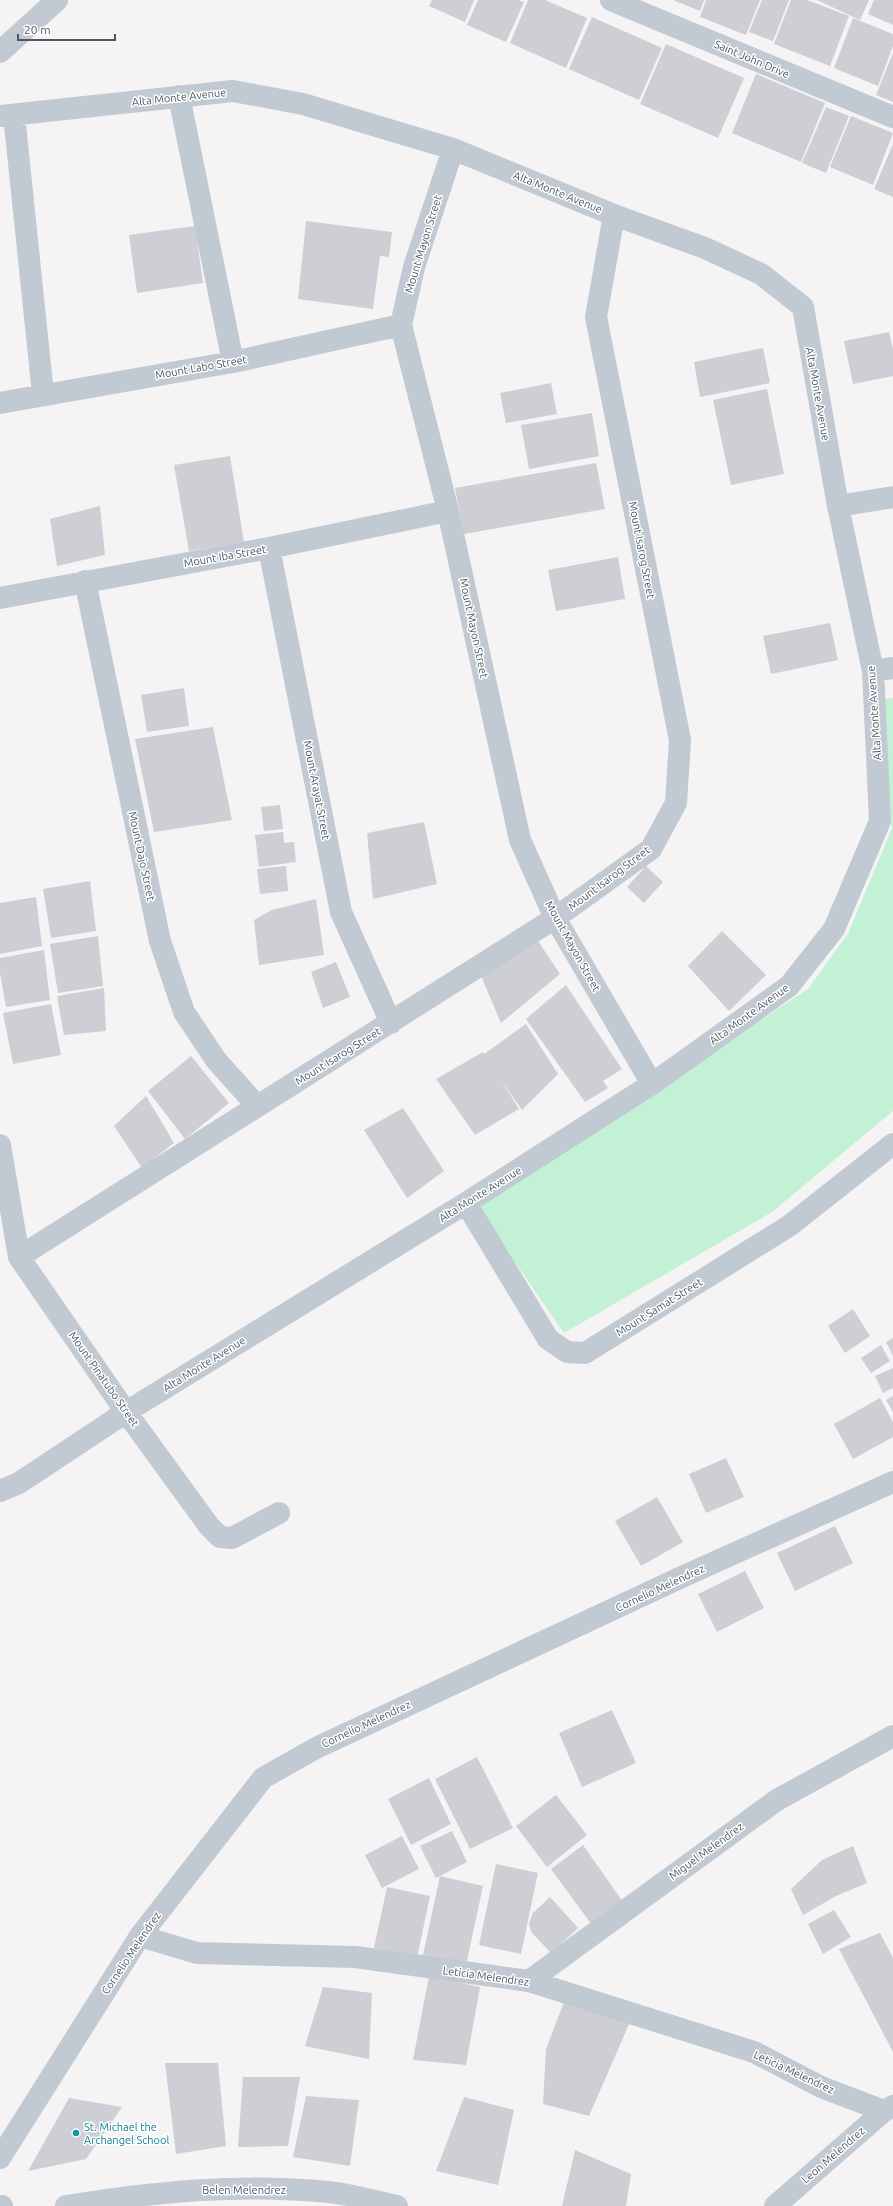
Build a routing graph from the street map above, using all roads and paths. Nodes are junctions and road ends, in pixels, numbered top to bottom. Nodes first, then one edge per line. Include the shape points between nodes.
1 (57, 0) edge
2 (611, 0) edge
3 (0, 52) edge
4 (180, 96) junction
5 (7, 115) edge
6 (893, 118) edge
7 (453, 149) junction
8 (614, 215) junction
9 (401, 325) junction
10 (233, 362) junction
11 (43, 394) junction
12 (0, 403) edge
13 (893, 497) edge
14 (838, 506) junction
15 (448, 511) junction
16 (269, 548) junction
17 (85, 581) junction
18 (0, 598) edge
19 (883, 670) edge
20 (554, 918) junction
21 (391, 1023) junction
22 (652, 1084) junction
23 (256, 1106) junction
24 (893, 1144) edge
25 (0, 1145) edge
26 (466, 1203) junction
27 (19, 1257) junction
28 (126, 1412) junction
29 (893, 1482) edge
30 (0, 1491) edge
31 (279, 1513) dead end
32 (893, 1736) edge
33 (140, 1936) junction
34 (529, 1981) junction
35 (889, 2108) edge
36 (0, 2158) edge
37 (66, 2206) edge
38 (397, 2206) edge
39 (775, 2206) edge

1 - 3 street
2 - 6 street, Saint John Drive
4 - 5 street, Alta Monte Avenue
4 - 7 street, Alta Monte Avenue via 233,91 303,104
4 - 10 street
5 - 11 street
7 - 8 street, Alta Monte Avenue
7 - 9 street, Mount Mayon Street via 414,267
8 - 14 street, Alta Monte Avenue via 705,248 761,274 803,307
8 - 20 street, Mount Isarog Street via 596,318 680,740 676,803 651,848
9 - 10 street, Mount Labo Street
9 - 15 street, Mount Mayon Street
10 - 11 street, Mount Labo Street
11 - 12 street, Mount Labo Street
13 - 14 street
14 - 19 street, Alta Monte Avenue
15 - 16 street, Mount Iba Street
15 - 20 street, Mount Mayon Street via 520,840
16 - 17 street, Mount Iba Street
16 - 21 street, Mount Arayat Street via 341,912
17 - 18 street, Mount Iba Street
17 - 23 street, Mount Dajo Street via 160,941 184,1012 216,1060
19 - 22 street, Alta Monte Avenue via 880,821 834,929 789,986
20 - 21 street, Mount Isarog Street
20 - 22 street, Mount Mayon Street
21 - 23 street, Mount Isarog Street
22 - 26 street, Alta Monte Avenue
23 - 27 street, Mount Isarog Street
24 - 26 street, Mount Samat Street via 789,1226 584,1353 567,1352 548,1339
25 - 27 street, Mount Pinatubo Street
26 - 28 street, Alta Monte Avenue
27 - 28 street, Mount Pinatubo Street
28 - 30 street, Alta Monte Avenue via 19,1483
28 - 31 street, Mount Pinatubo Street via 209,1526 220,1537 232,1538
29 - 33 street, Cornelio Melendrez via 316,1748 263,1778
32 - 34 street, Miguel Melendrez via 777,1800
33 - 34 street, Leticia Melendrez via 197,1953 355,1957
33 - 36 street, Cornelio Melendrez
34 - 35 street, Leticia Melendrez via 754,2052 821,2087
35 - 39 street, Leon Melendrez
37 - 38 street, Belen Melendrez via 136,2194 224,2188 329,2192

